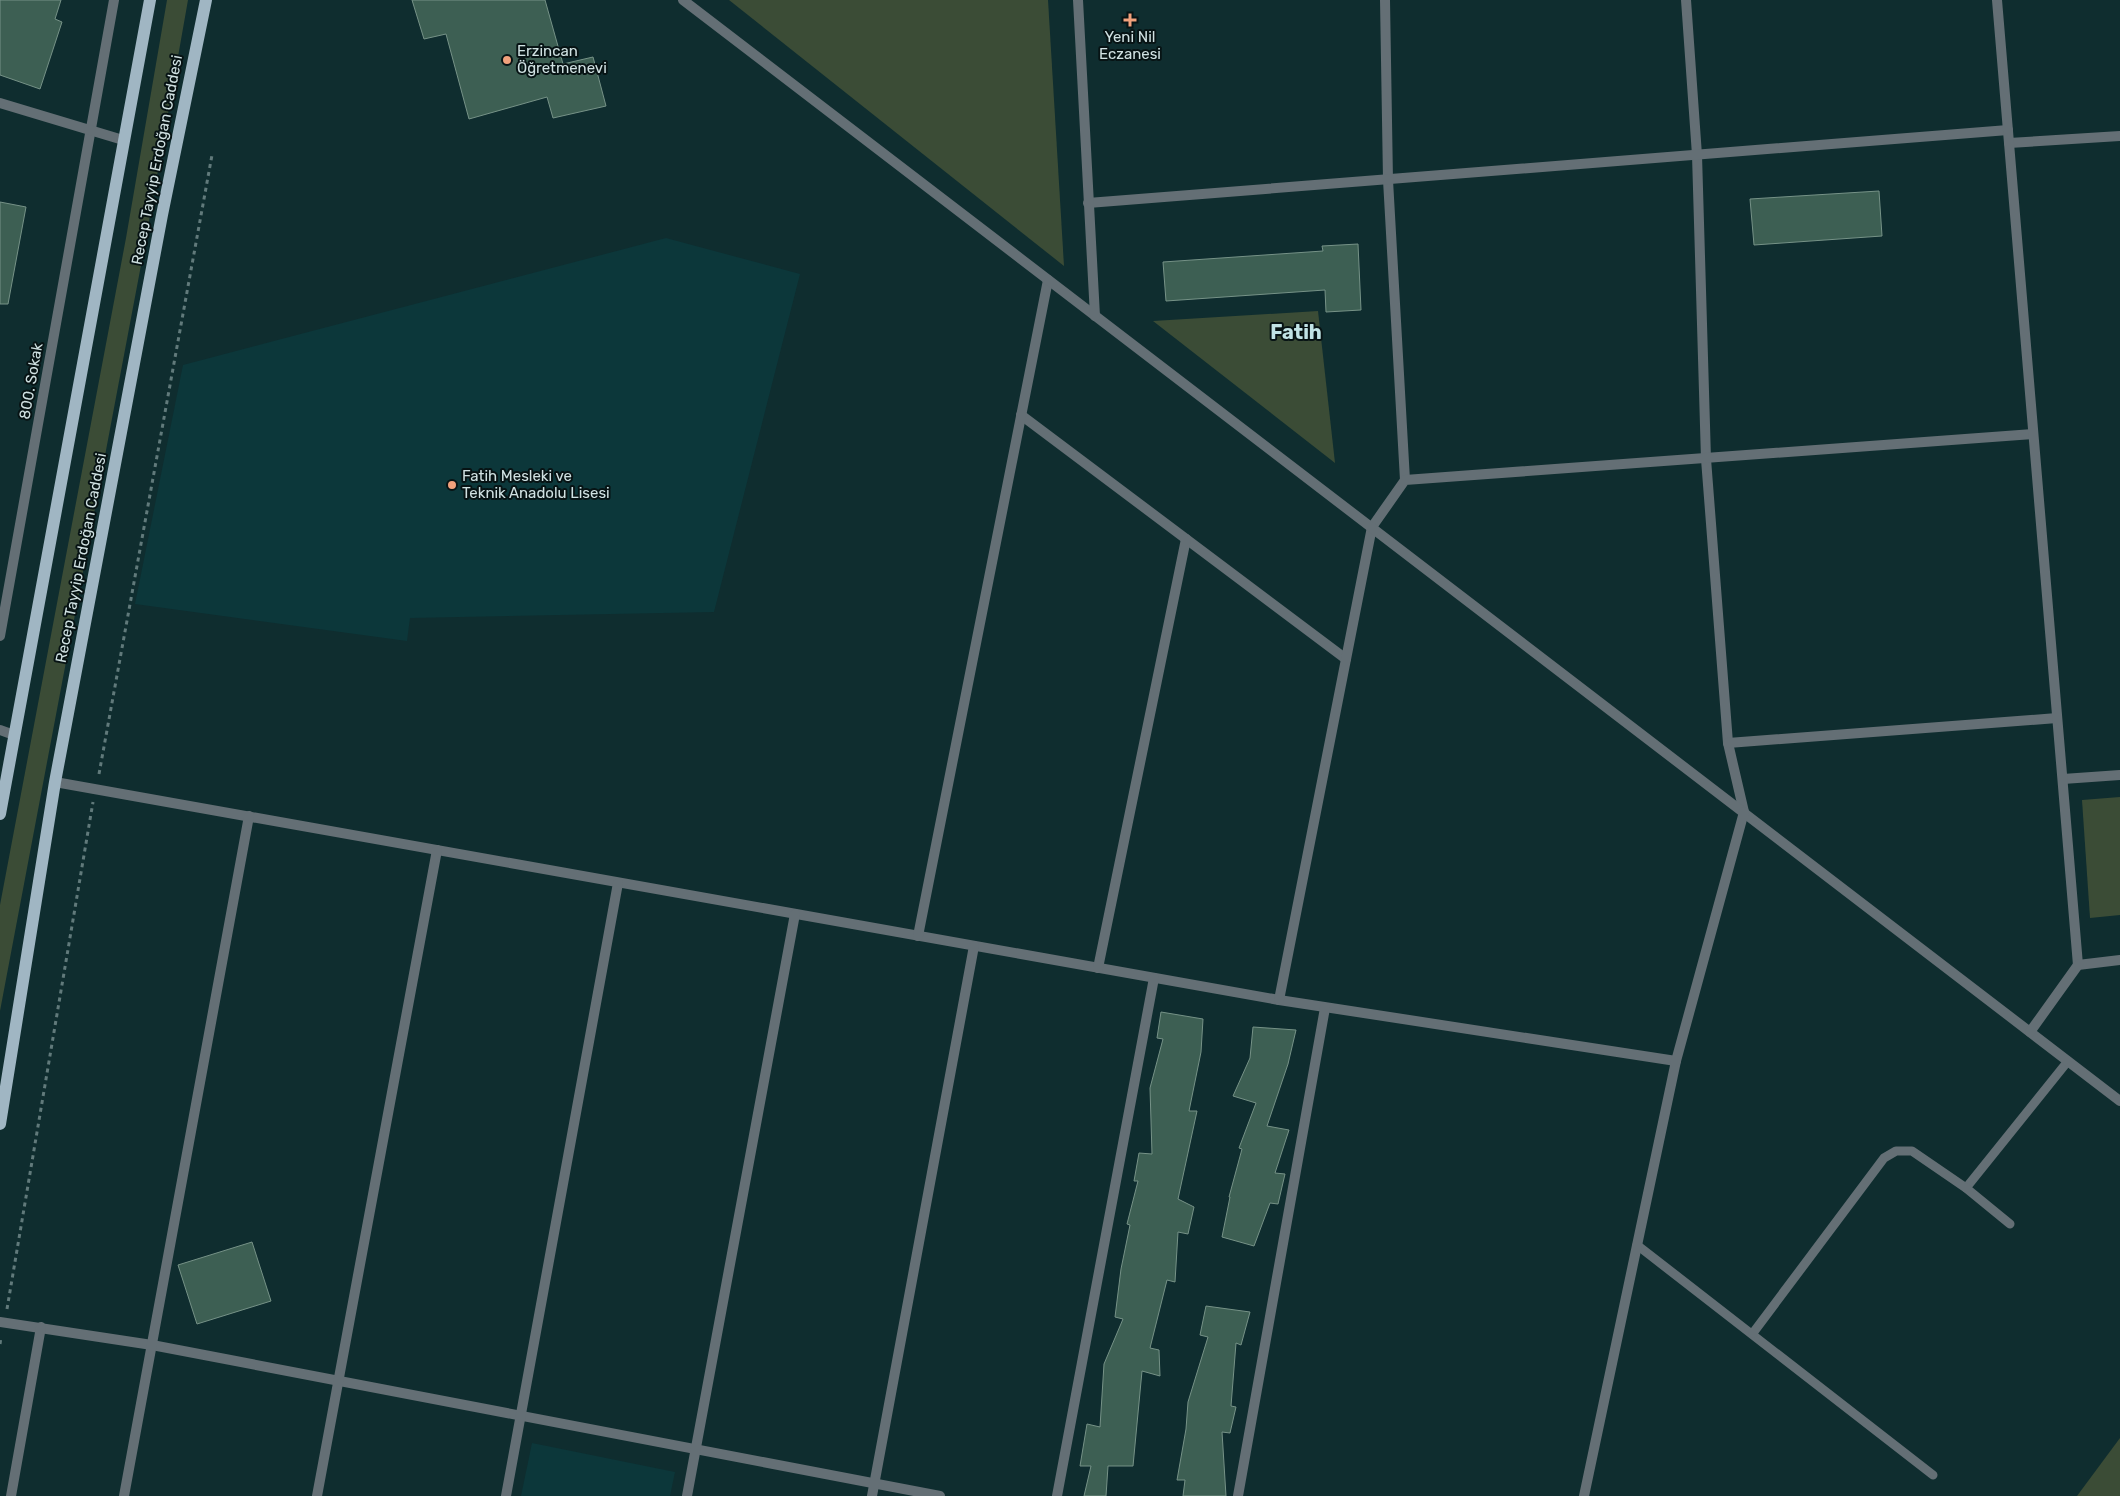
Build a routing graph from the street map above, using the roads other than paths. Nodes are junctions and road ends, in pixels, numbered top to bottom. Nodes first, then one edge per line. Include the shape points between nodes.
1 (114, 0) edge
2 (150, 0) edge
3 (206, 0) edge
4 (683, 0) edge
5 (1078, 0) edge
6 (1385, 0) edge
7 (1686, 0) edge
8 (1996, 0) edge
9 (0, 103) edge
10 (91, 130) junction
11 (2008, 130) junction
12 (2120, 136) edge
13 (123, 140) junction
14 (2008, 143) junction
15 (1697, 155) junction
16 (1388, 180) junction
17 (1088, 204) junction
18 (1048, 280) junction
19 (1096, 316) junction
20 (1021, 415) junction
21 (2033, 434) junction
22 (1706, 459) junction
23 (1405, 480) junction
24 (1372, 528) junction
25 (1186, 539) junction
26 (0, 636) edge
27 (1346, 659) junction
28 (2057, 718) junction
29 (0, 730) edge
30 (14, 735) junction
31 (1728, 743) junction
32 (2120, 775) edge
33 (2063, 779) junction
34 (55, 782) junction
35 (1744, 812) junction
36 (0, 814) edge
37 (248, 816) junction
38 (437, 850) junction
39 (618, 883) junction
40 (794, 914) junction
41 (918, 936) junction
42 (974, 946) junction
43 (2120, 960) edge
44 (2078, 966) junction
45 (1098, 968) junction
46 (1154, 978) junction
47 (1279, 1000) junction
48 (1326, 1008) junction
49 (2030, 1032) junction
50 (1676, 1061) junction
51 (2068, 1061) junction
52 (2120, 1101) edge
53 (0, 1124) edge
54 (1966, 1188) junction
55 (2010, 1224) dead end
56 (1638, 1245) junction
57 (2, 1322) edge
58 (41, 1327) junction
59 (1753, 1333) junction
60 (152, 1345) junction
61 (338, 1381) junction
62 (521, 1416) junction
63 (696, 1449) junction
64 (1933, 1475) dead end
65 (874, 1484) junction
66 (11, 1496) edge
67 (124, 1496) edge
68 (316, 1496) edge
69 (506, 1496) edge
70 (688, 1496) edge
71 (872, 1496) edge
72 (940, 1496) edge
73 (1057, 1496) edge
74 (1238, 1496) edge
75 (1584, 1496) edge

1 - 10 street, 800. Sokak
2 - 13 main road
3 - 34 main road, Recep Tayyip Erdoğan Caddesi
4 - 18 street
5 - 17 street
6 - 16 street
7 - 15 street
8 - 11 street
9 - 10 street
10 - 13 street
10 - 26 street, 800. Sokak
11 - 14 street
11 - 15 street
12 - 14 street
13 - 30 main road
14 - 21 street
15 - 16 street
15 - 22 street
16 - 17 street
16 - 23 street
17 - 19 street
18 - 19 street
18 - 20 street
19 - 24 street
20 - 25 street
20 - 41 street
21 - 22 street
21 - 28 street
22 - 23 street
22 - 31 street
23 - 24 street
24 - 27 street
24 - 35 street
25 - 27 street
25 - 45 street
27 - 47 street
28 - 31 street
28 - 33 street
29 - 30 street
30 - 36 main road
31 - 35 street
32 - 33 street
33 - 44 street
34 - 37 street
34 - 53 main road, Recep Tayyip Erdoğan Caddesi
35 - 49 street
35 - 50 street
37 - 38 street
37 - 60 street
38 - 39 street
38 - 61 street
39 - 40 street
39 - 62 street
40 - 41 street
40 - 63 street
41 - 42 street
42 - 45 street
42 - 65 street
43 - 44 street
44 - 49 street
45 - 46 street
46 - 47 street
46 - 73 street
47 - 48 street
48 - 50 street
48 - 74 street
49 - 51 street
50 - 56 street
51 - 52 street
51 - 54 lane
54 - 55 lane
54 - 59 lane via 1912,1152 1896,1151 1884,1158
56 - 59 lane
56 - 75 street
57 - 58 street
58 - 60 street
58 - 66 street
59 - 64 lane
60 - 61 street
60 - 67 street
61 - 62 street
61 - 68 street
62 - 63 street
62 - 69 street
63 - 65 street
63 - 70 street
65 - 71 street
65 - 72 street

